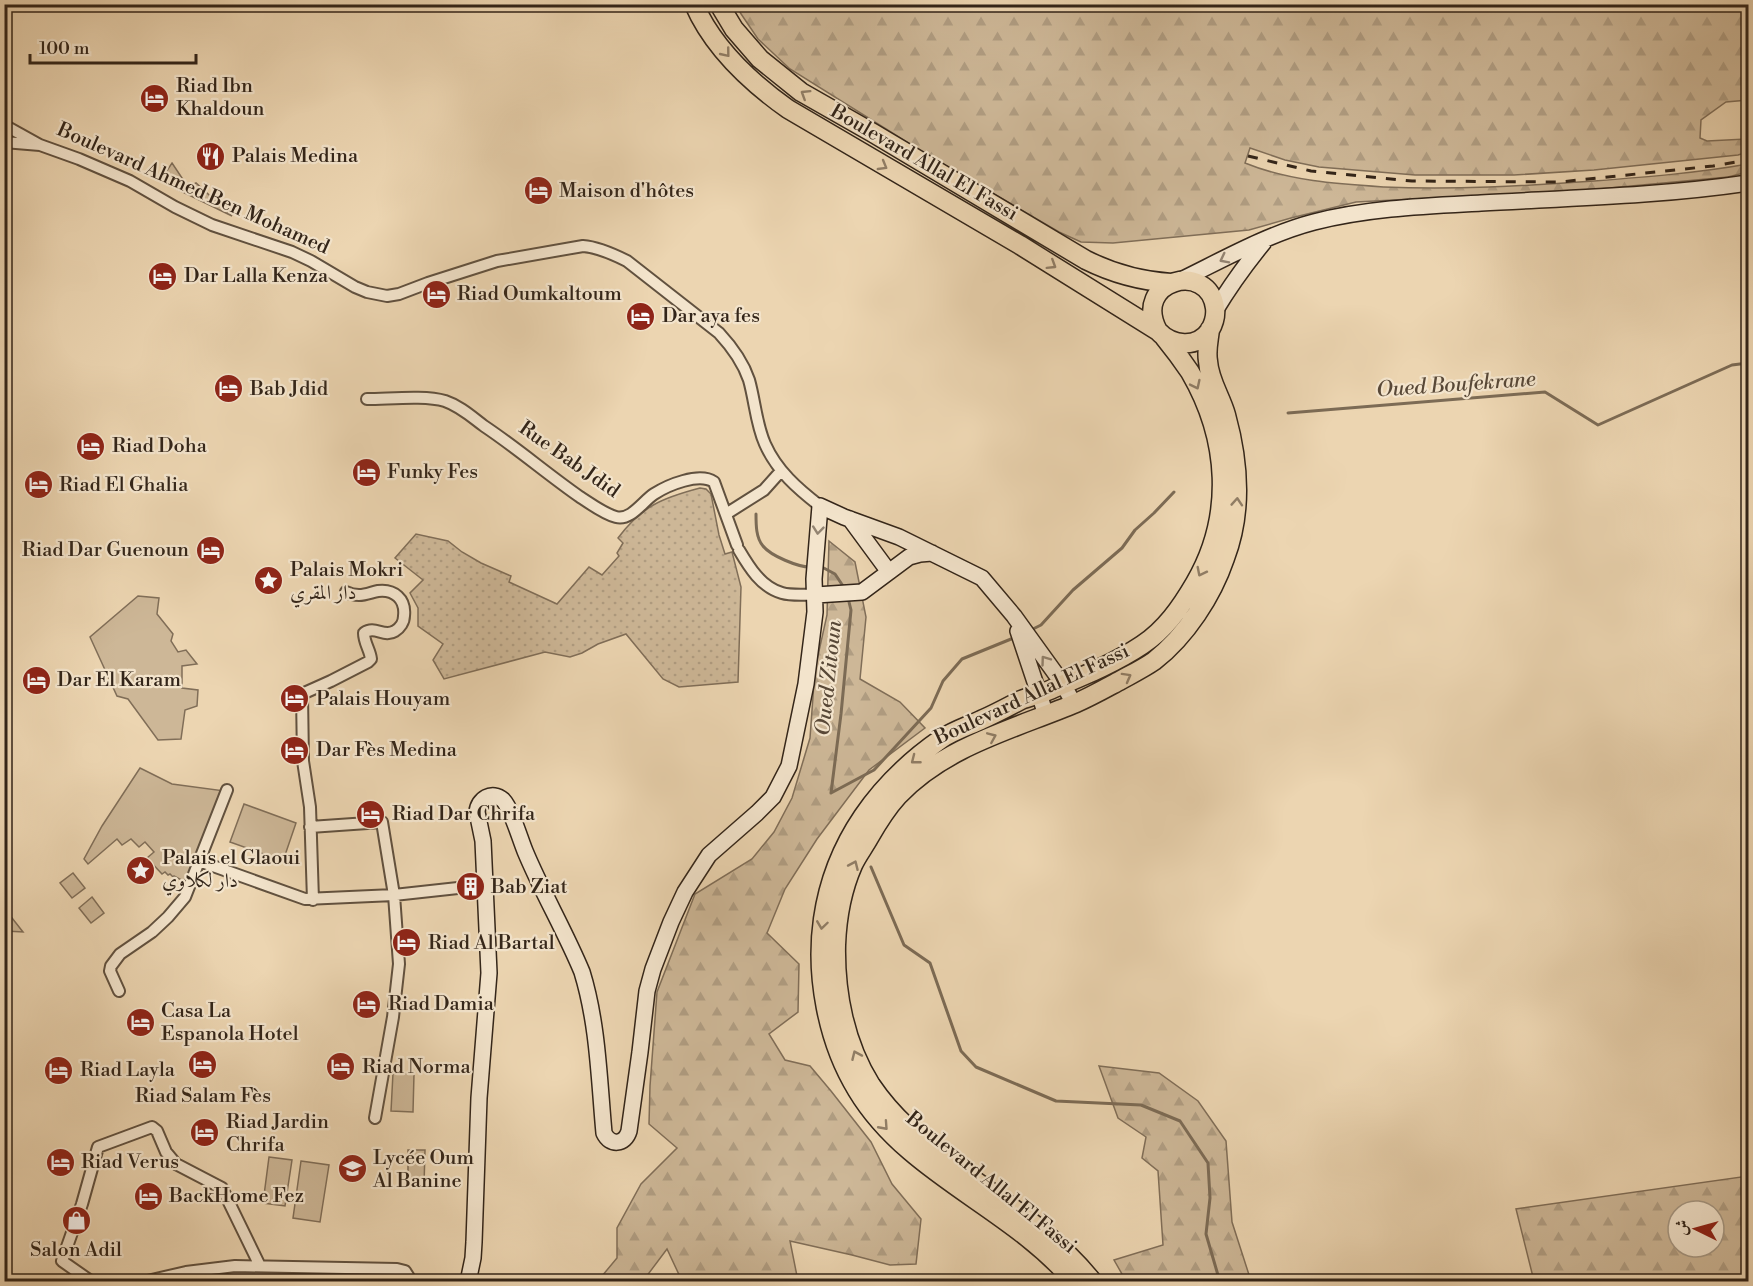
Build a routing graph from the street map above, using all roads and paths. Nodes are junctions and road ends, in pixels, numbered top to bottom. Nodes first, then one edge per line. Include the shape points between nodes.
1 (694, 4) edge
2 (719, 4) edge
3 (4, 125) edge
4 (4, 142) edge
5 (40, 145) junction
6 (1749, 183) edge
7 (1266, 240) junction
8 (1176, 281) junction
9 (1215, 311) junction
10 (1210, 329) junction
11 (1161, 334) junction
12 (367, 399) dead end
13 (781, 471) junction
14 (820, 506) junction
15 (726, 514) junction
16 (849, 518) junction
17 (933, 553) junction
18 (889, 572) junction
19 (346, 592) dead end
20 (816, 595) junction
21 (1014, 616) junction
22 (1063, 684) junction
23 (1040, 694) junction
24 (1074, 704) junction
25 (1046, 715) junction
26 (227, 790) dead end
27 (310, 827) junction
28 (199, 861) junction
29 (475, 886) junction
30 (394, 895) junction
31 (313, 900) junction
32 (119, 991) dead end
33 (863, 1087) junction
34 (375, 1118) dead end
35 (1005, 1212) junction
36 (260, 1266) junction
37 (92, 1281) edge
38 (143, 1281) edge
39 (412, 1281) edge
40 (468, 1281) edge
41 (1074, 1281) edge
42 (1093, 1281) edge

1 -> 11 main road, Boulevard Allal El Fassi via 731,60 780,104 1020,245
8 -> 2 main road, Boulevard Allal El Fassi via 1126,277 1096,265 801,92 760,59
3 - 5 street
4 - 5 street
5 - 13 street, Boulevard Ahmed Ben Mohamed via 130,181 212,225 292,252 356,287 387,296 497,261 583,246 611,253 627,261 731,346 744,368 764,442
6 - 7 main road via 1693,191 1364,212 1313,222
7 -> 8 main road
7 - 9 main road
8 - 9 main road via 1190,281 1205,288
8 - 11 main road via 1163,288 1153,303 1154,322
9 - 10 main road
10 - 11 main road via 1188,343 1171,341
24 -> 10 main road, Boulevard Allal El Fassi via 1155,660 1201,608 1226,557 1237,509 1237,466 1225,410 1208,362
11 -> 22 main road, Boulevard Allal El Fassi via 1197,385 1217,445 1222,507 1210,553 1186,599 1162,630 1117,660
12 - 15 street, Rue Bab Jdid via 435,399 456,406 614,517 625,517 654,494 678,483 701,478 714,482
13 - 14 street, Boulevard Ahmed Ben Mohamed
13 - 15 street via 764,490
14 - 16 main road, Boulevard Ahmed Ben Mohamed
14 -> 20 main road
15 - 20 street, Rue Bab Jdid via 738,547 754,574 786,594
16 - 17 main road, Boulevard Ahmed Ben Mohamed
16 - 18 main road
17 - 18 main road, Rue Bab Jdid via 909,557
17 - 21 main road, Boulevard Ahmed Ben Mohamed via 982,578
18 - 20 main road, Rue Bab Jdid via 862,592
19 - 27 street via 357,596 380,591 393,594 403,603 404,615 393,633 375,629 364,633 371,655 368,662 302,694 303,761
20 - 29 main road via 806,684 789,766 773,796 709,855 675,912 647,991 629,1131 623,1141 612,1142 604,1133 594,1023 582,972 505,802 497,796 483,799 477,807 483,841
22 -> 21 main road, Boulevard Ahmed Ben Mohamed
21 - 23 main road, Boulevard Ahmed Ben Mohamed
22 - 23 main road, Boulevard Allal El Fassi
22 - 24 main road, Boulevard Ahmed Ben Mohamed
23 - 25 main road, Boulevard Ahmed Ben Mohamed
23 -> 33 main road, Boulevard Allal El Fassi via 944,737 897,774 869,805 845,844 825,907 820,971 835,1039 847,1071
24 - 25 main road, Boulevard Allal El Fassi
33 -> 25 main road, Boulevard Allal El Fassi via 840,1008 836,970 837,932 853,865 896,797 922,775 957,751
26 - 28 street
27 - 30 street via 382,822
27 - 31 street
28 - 31 street
28 - 32 street via 185,897 168,917 113,962 110,971
29 - 30 street
29 - 40 main road via 488,988 473,1258
30 - 31 street
30 - 34 street via 399,964
33 - 35 main road, Boulevard Allal El Fassi via 881,1123 900,1143 930,1168
35 - 41 main road, Boulevard Allal El Fassi
35 - 42 main road, Boulevard Allal El Fassi via 1077,1262
36 - 37 street via 222,1188 176,1164 152,1127 98,1147 62,1261
36 - 38 street via 216,1268
36 - 39 street via 396,1269 405,1271

